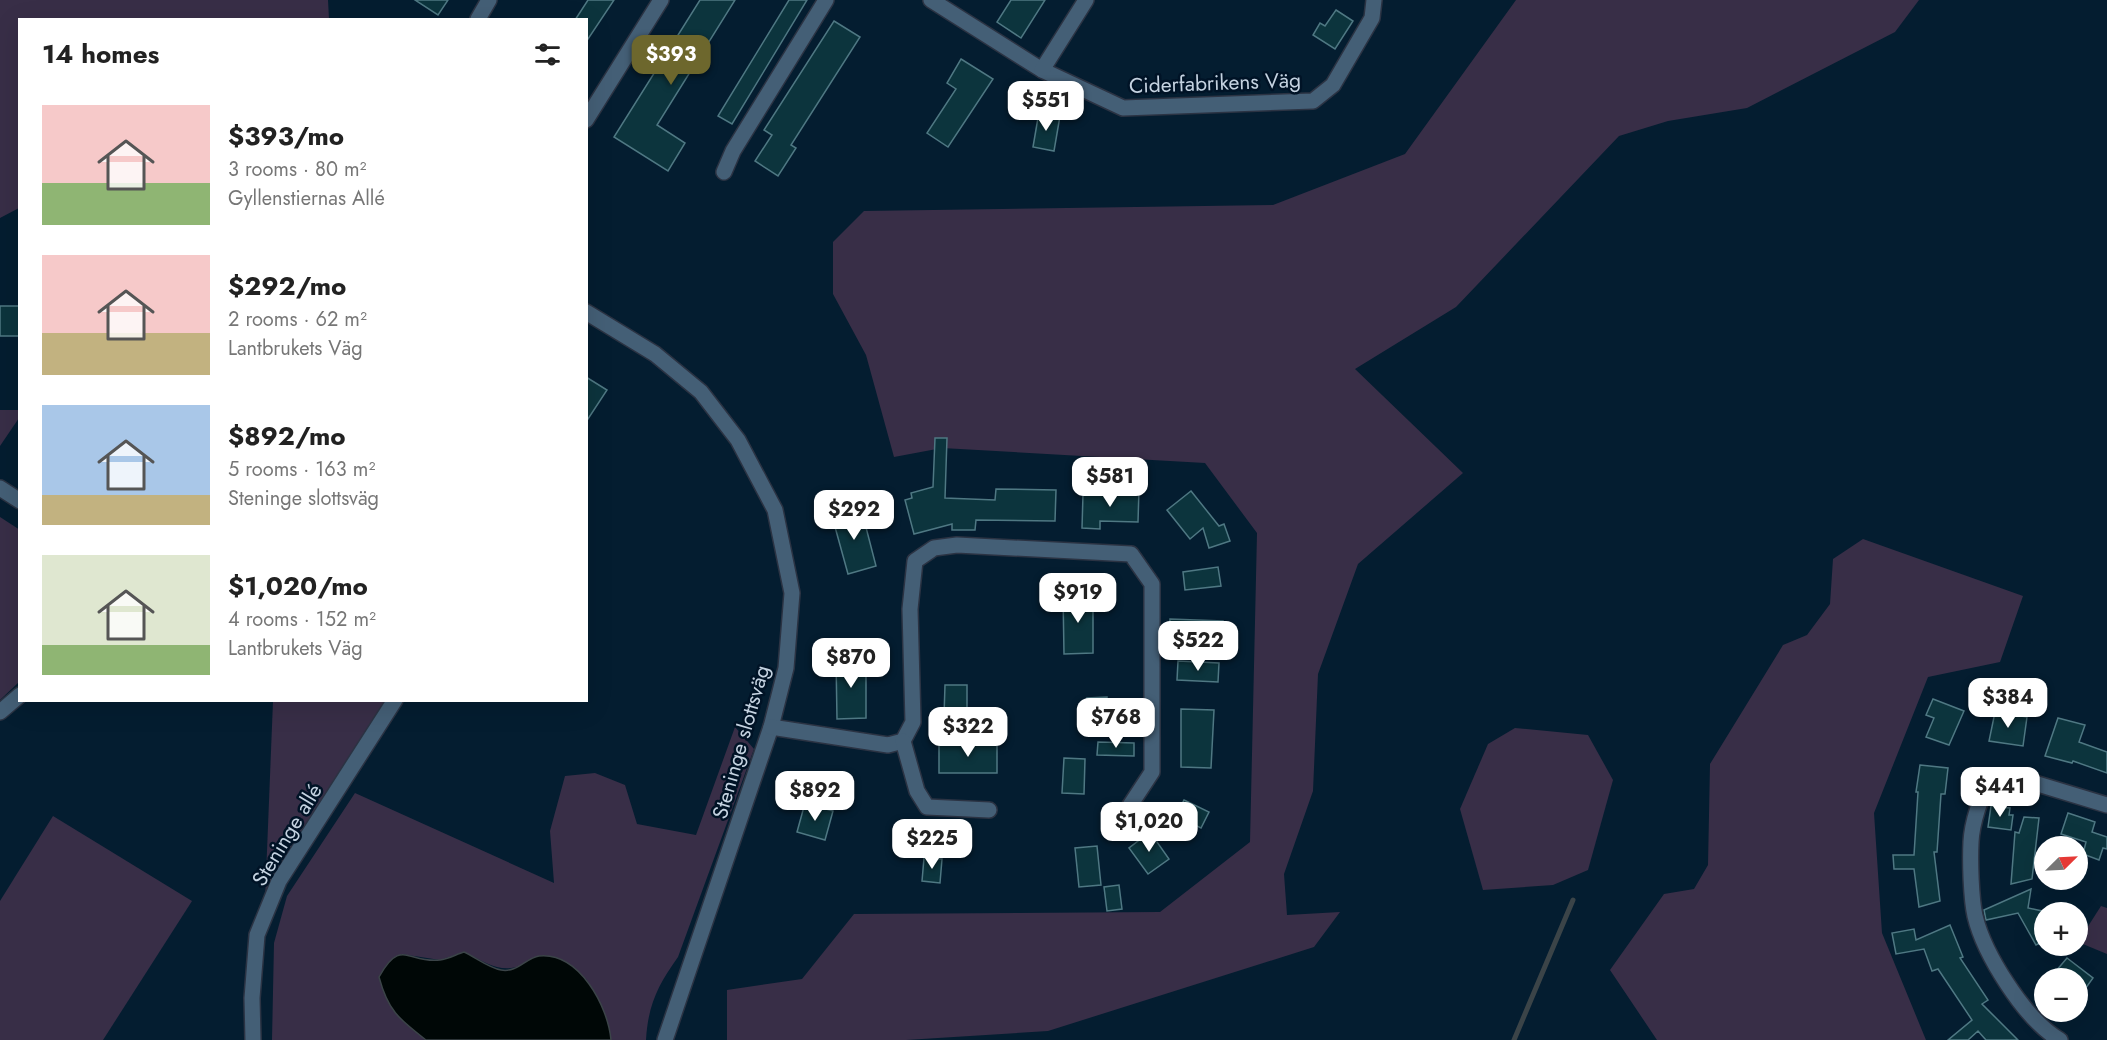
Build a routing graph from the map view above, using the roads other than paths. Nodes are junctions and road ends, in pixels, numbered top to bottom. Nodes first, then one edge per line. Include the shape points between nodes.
1 (489, 0) edge
2 (661, 0) edge
3 (826, 0) edge
4 (931, 0) edge
5 (1086, 0) edge
6 (1374, 0) edge
7 (950, 5) edge
8 (479, 18) edge
9 (1042, 70) junction
10 (588, 117) edge
11 (724, 172) dead end
12 (588, 313) edge
13 (0, 488) edge
14 (18, 500) edge
15 (18, 697) edge
16 (394, 702) edge
17 (0, 712) edge
18 (771, 727) junction
19 (903, 741) junction
20 (2107, 805) edge
21 (1129, 807) dead end
22 (989, 810) dead end
23 (253, 1040) edge
24 (665, 1040) edge
25 (2060, 1040) edge

1 - 8 street
2 - 10 street
3 - 11 street
4 - 7 street, Ciderfabrikens Väg
5 - 9 street
6 - 9 street, Ciderfabrikens Väg via 1372,18 1334,86 1312,101 1123,108
7 - 9 street, Ciderfabrikens Väg
12 - 18 street, Steninge slottsväg via 655,354 701,392 738,440 775,510 792,593 786,669
13 - 14 street
15 - 17 street
16 - 23 street, Steninge allé via 279,881 257,935
18 - 19 street via 888,746
18 - 24 street, Steninge slottsväg
19 - 21 street via 913,722 910,609 915,561 934,548 957,545 1131,554 1152,584 1152,772
19 - 22 street via 916,791 927,807
20 - 25 street via 2018,778 1990,776 1971,842 1975,916 1993,962 2020,1003

